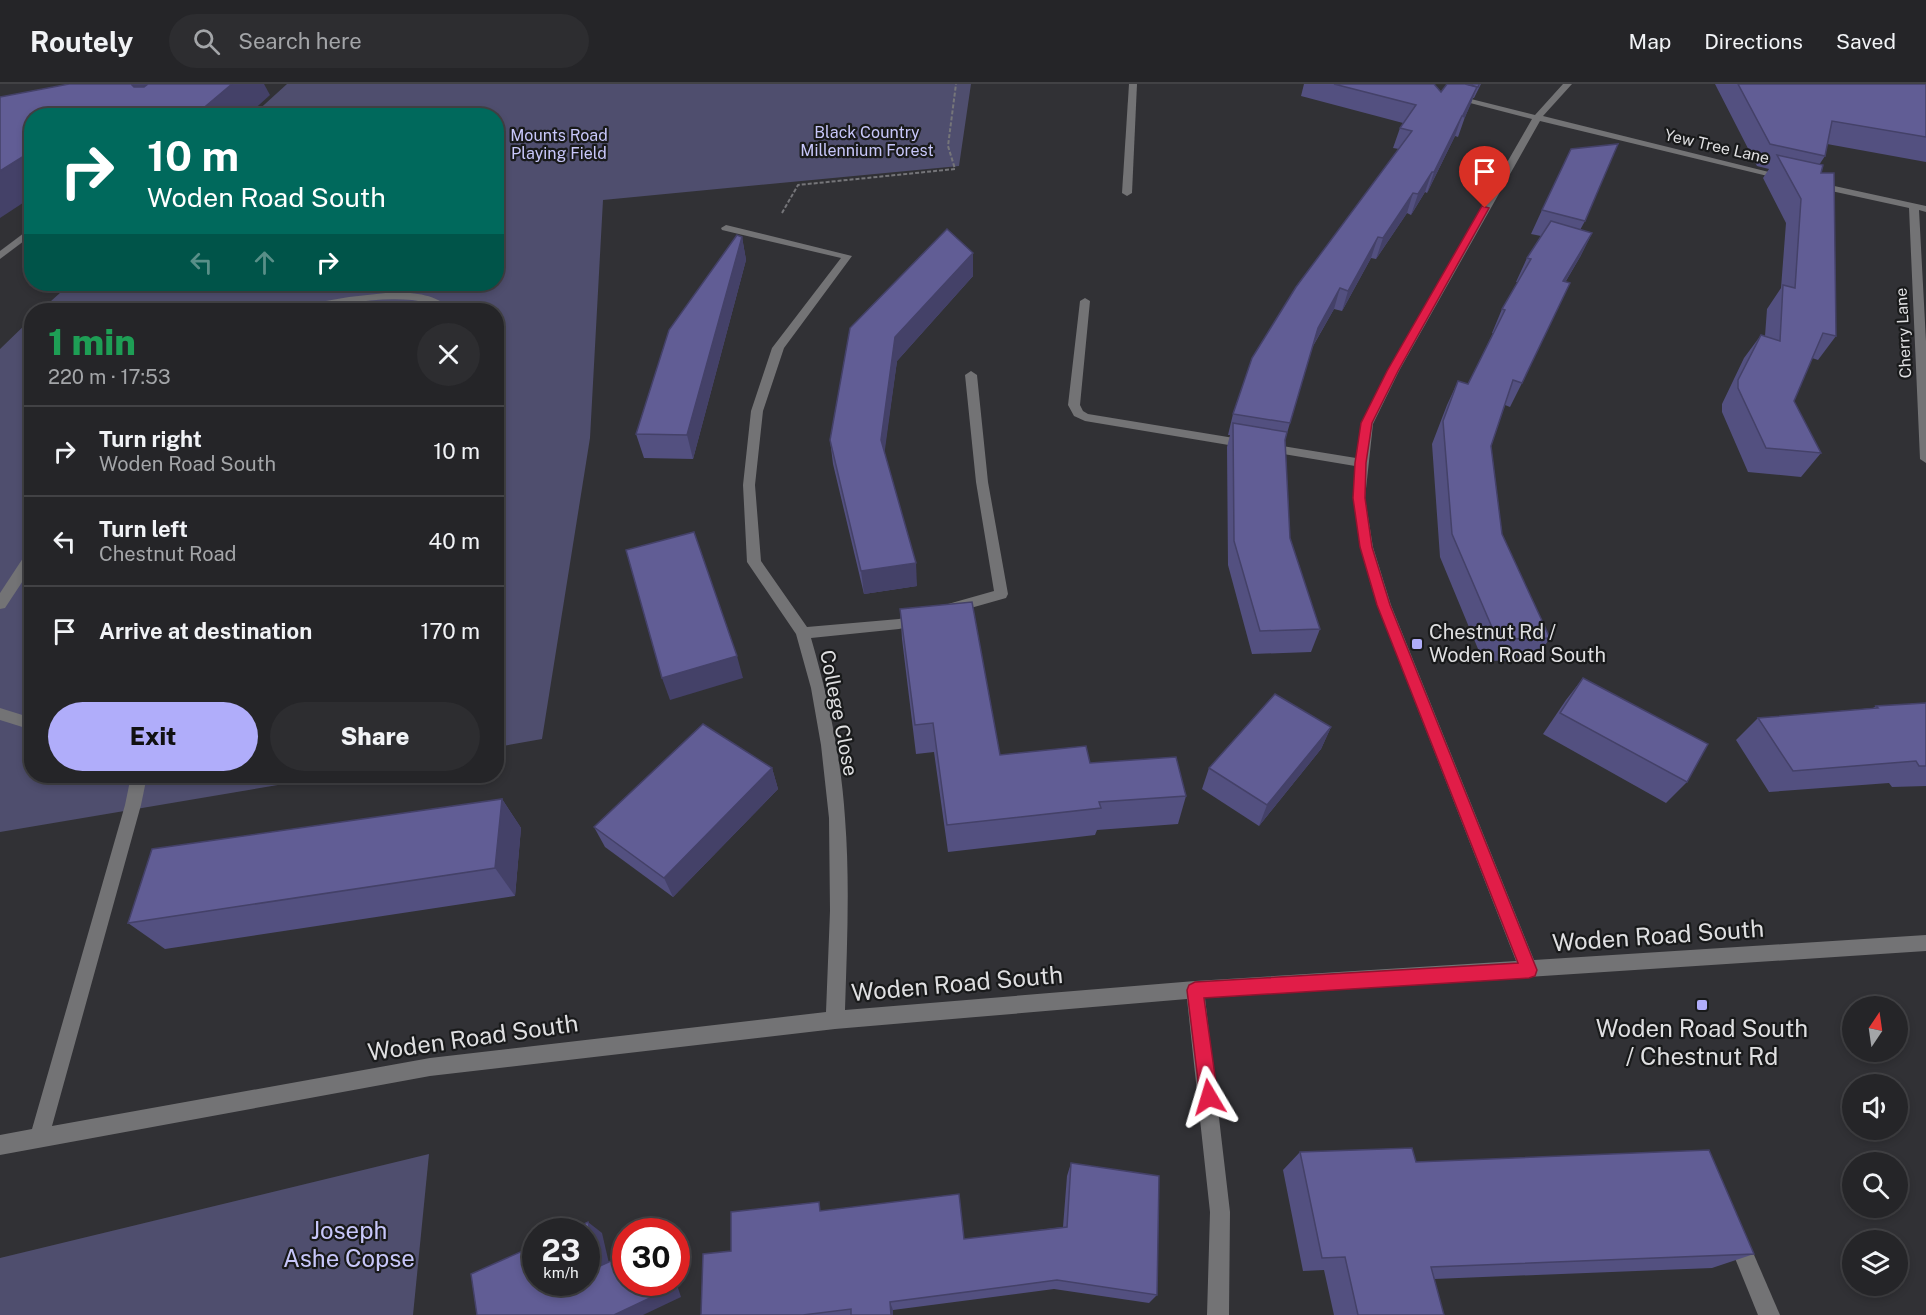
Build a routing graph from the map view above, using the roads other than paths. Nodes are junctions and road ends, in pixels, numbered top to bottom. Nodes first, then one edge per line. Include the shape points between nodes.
1 (1133, 84) edge
2 (1568, 84) edge
3 (1439, 94) edge
4 (1537, 118) junction
5 (1799, 181) edge
6 (1810, 183) edge
7 (1127, 193) dead end
8 (1914, 206) junction
9 (1926, 209) edge
10 (726, 228) dead end
11 (24, 236) edge
12 (0, 256) edge
13 (1085, 301) dead end
14 (340, 303) edge
15 (437, 303) edge
16 (971, 375) dead end
17 (1926, 459) edge
18 (1361, 463) junction
19 (24, 567) edge
20 (0, 604) edge
21 (802, 633) junction
22 (0, 714) edge
23 (24, 722) edge
24 (138, 783) edge
25 (1926, 943) edge
26 (1529, 970) junction
27 (1195, 990) junction
28 (835, 1020) junction
29 (39, 1138) junction
30 (0, 1145) edge
31 (1732, 1228) edge
32 (1218, 1315) edge
33 (1769, 1315) edge

1 - 7 street
2 - 4 street
3 - 4 street, Yew Tree Lane
4 - 5 street, Yew Tree Lane
4 - 18 street via 1393,371 1367,423
6 - 8 street
8 - 9 street
8 - 17 street, Cherry Lane
10 - 21 street, College Close via 847,256 778,348 757,411 748,485 754,562
11 - 12 street
13 - 18 street via 1074,405 1085,417
14 - 15 street via 390,296 418,296
16 - 21 street via 982,482 1001,594 899,624
18 - 26 street via 1359,498 1366,547 1384,605
19 - 20 street
21 - 28 street, College Close via 829,745 837,818
22 - 23 street
24 - 29 street
25 - 26 street, Woden Road South
26 - 27 street, Woden Road South
27 - 28 street, Woden Road South
27 - 32 street via 1220,1212
28 - 29 street, Woden Road South via 430,1066
29 - 30 street, Woden Road South
31 - 33 street

